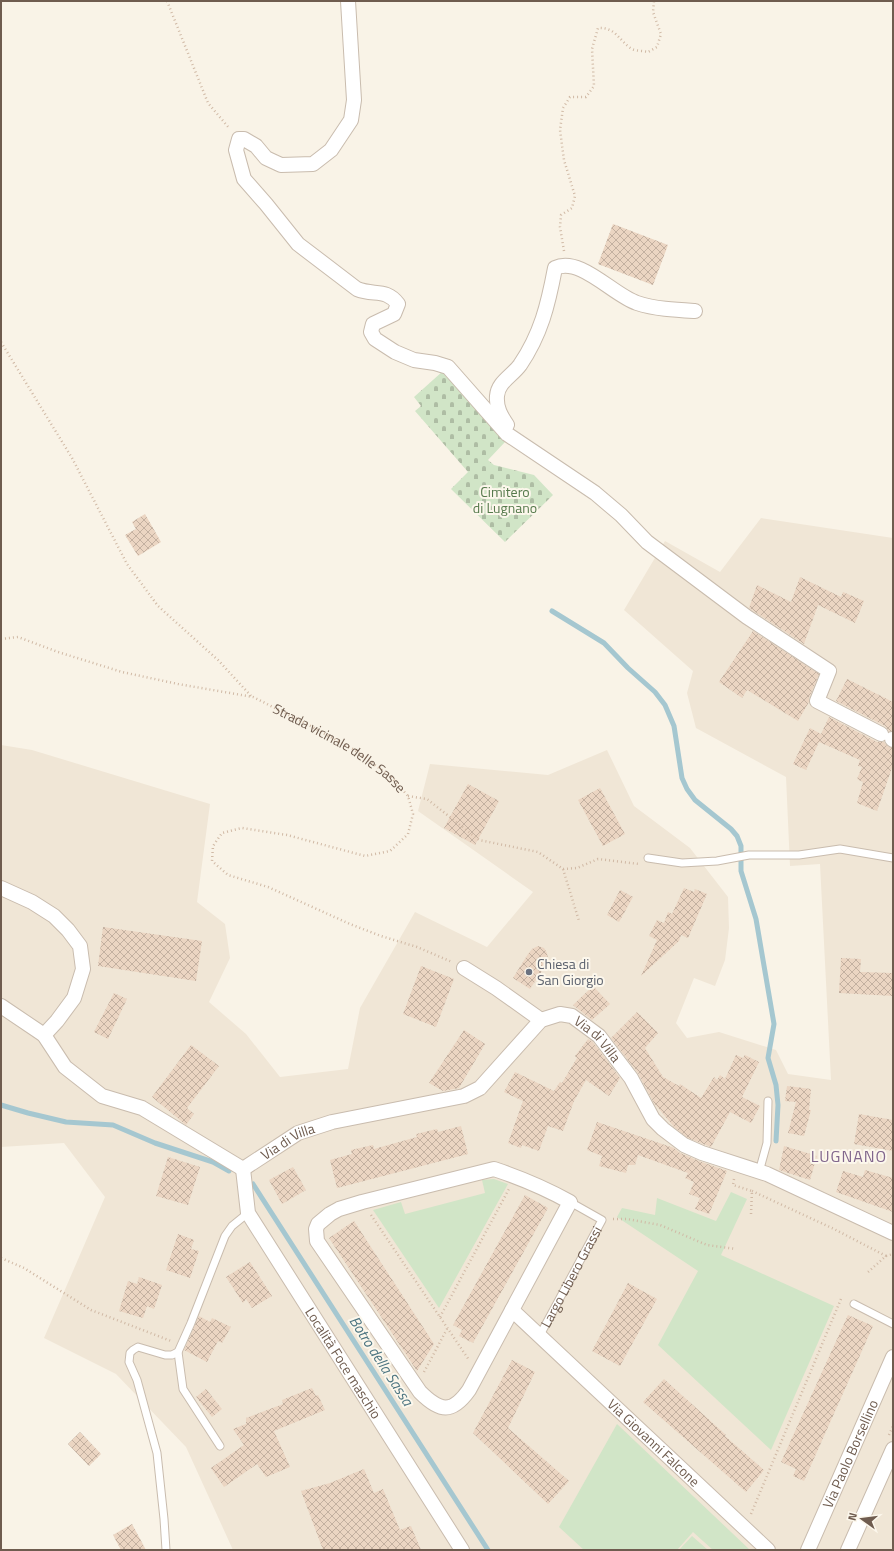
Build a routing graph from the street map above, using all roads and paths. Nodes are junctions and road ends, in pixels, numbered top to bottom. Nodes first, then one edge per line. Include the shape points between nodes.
1 (167, 1) edge
2 (348, 1) edge
3 (654, 1) edge
4 (239, 139) junction
5 (562, 265) junction
6 (695, 311) dead end
7 (1, 342) edge
8 (521, 444) junction
9 (1, 639) edge
10 (253, 697) junction
11 (889, 737) edge
12 (408, 796) junction
13 (651, 858) joint
14 (893, 858) edge
15 (563, 869) junction
16 (1, 888) edge
17 (579, 920) dead end
18 (464, 968) joint
19 (1, 1006) edge
20 (541, 1020) junction
21 (44, 1035) junction
22 (768, 1101) dead end
23 (738, 1165) junction
24 (243, 1169) junction
25 (759, 1172) junction
26 (516, 1176) junction
27 (752, 1191) junction
28 (362, 1202) junction
29 (570, 1202) junction
30 (248, 1213) junction
31 (751, 1214) dead end
32 (602, 1220) junction
33 (893, 1233) edge
34 (736, 1249) dead end
35 (893, 1254) edge
36 (886, 1256) junction
37 (1, 1258) edge
38 (867, 1273) dead end
39 (841, 1299) dead end
40 (854, 1304) dead end
41 (512, 1310) junction
42 (440, 1317) junction
43 (893, 1324) edge
44 (448, 1329) junction
45 (540, 1335) junction
46 (181, 1345) junction
47 (178, 1352) junction
48 (893, 1357) edge
49 (478, 1374) junction
50 (416, 1387) junction
51 (220, 1446) dead end
52 (893, 1449) edge
53 (745, 1527) junction
54 (166, 1550) edge
55 (462, 1550) edge
56 (768, 1550) edge
57 (808, 1550) edge
58 (848, 1550) edge

1 - 4 path via 208,103
2 - 4 street via 354,100 351,120 331,150 314,164 282,165 266,158 256,146
3 - 5 path via 653,12 661,34 657,47 648,52 633,50 615,33 598,28 592,50 594,86 586,97 570,97 563,108 560,130 564,160 575,196 572,208 561,215 564,255
4 - 8 street via 236,150 244,179 298,244 357,289 393,297 398,304 394,314 373,324 371,332 375,339 414,360 448,367 507,434
5 - 6 street via 578,268 636,303
5 - 8 street via 555,268 548,305 531,348 512,376 502,382 497,396 499,413
7 - 10 path via 72,458 127,564 158,606 218,660
8 - 11 street via 594,493 621,515 647,542 747,617 830,671 817,701
9 - 10 path, Strada vicinale delle Sasse via 18,637 122,672
10 - 12 path, Strada vicinale delle Sasse via 353,749 390,776
12 - 15 path via 427,799 479,840 538,852
12 - 18 path, Strada vicinale delle Sasse via 413,814 408,834 390,851 365,856 287,835 242,828 222,833 213,846 212,861 228,875 268,887 350,924 416,947
13 - 14 lane via 682,863 840,849
13 - 15 path via 644,865 598,859 577,868
15 - 17 path
16 - 21 street via 32,902 54,916 80,946 83,968 74,998
18 - 20 street
19 - 21 street
20 - 23 street, Via di Villa via 566,1014 586,1025 599,1036 631,1078 653,1119 663,1129 684,1145 702,1154
20 - 24 street, Via di Villa via 474,1092 332,1122 298,1132
21 - 24 street via 65,1067 102,1096 142,1108
22 - 25 lane via 767,1143
23 - 25 street, Via di Villa
23 - 27 path via 733,1185
24 - 30 street, Località Foce maschio
25 - 33 street, Via di Villa
26 - 28 street via 494,1168
26 - 29 street
26 - 42 path
27 - 31 path
27 - 36 path
28 - 42 path
28 - 50 street via 339,1209 323,1219 316,1229 317,1242
29 - 32 lane, Largo Libero Grassi
29 - 41 street
30 - 46 lane via 232,1226 225,1236
30 - 55 street, Località Foce maschio
32 - 34 path via 627,1219 660,1225 707,1246
32 - 45 lane, Largo Libero Grassi
35 - 36 path
36 - 38 path
37 - 46 path via 24,1268 91,1310
39 - 53 path
40 - 43 lane
41 - 45 street, Largo Libero Grassi
41 - 49 street
42 - 44 path
44 - 49 path
44 - 50 path
45 - 53 street, Via Giovanni Falcone
46 - 47 lane
47 - 51 lane via 183,1389
47 - 54 lane via 165,1355 138,1347 129,1356 157,1453
48 - 57 street, Via Paolo Borsellino
49 - 50 street via 465,1395 453,1407 432,1403
52 - 58 street
53 - 56 street, Via Giovanni Falcone

